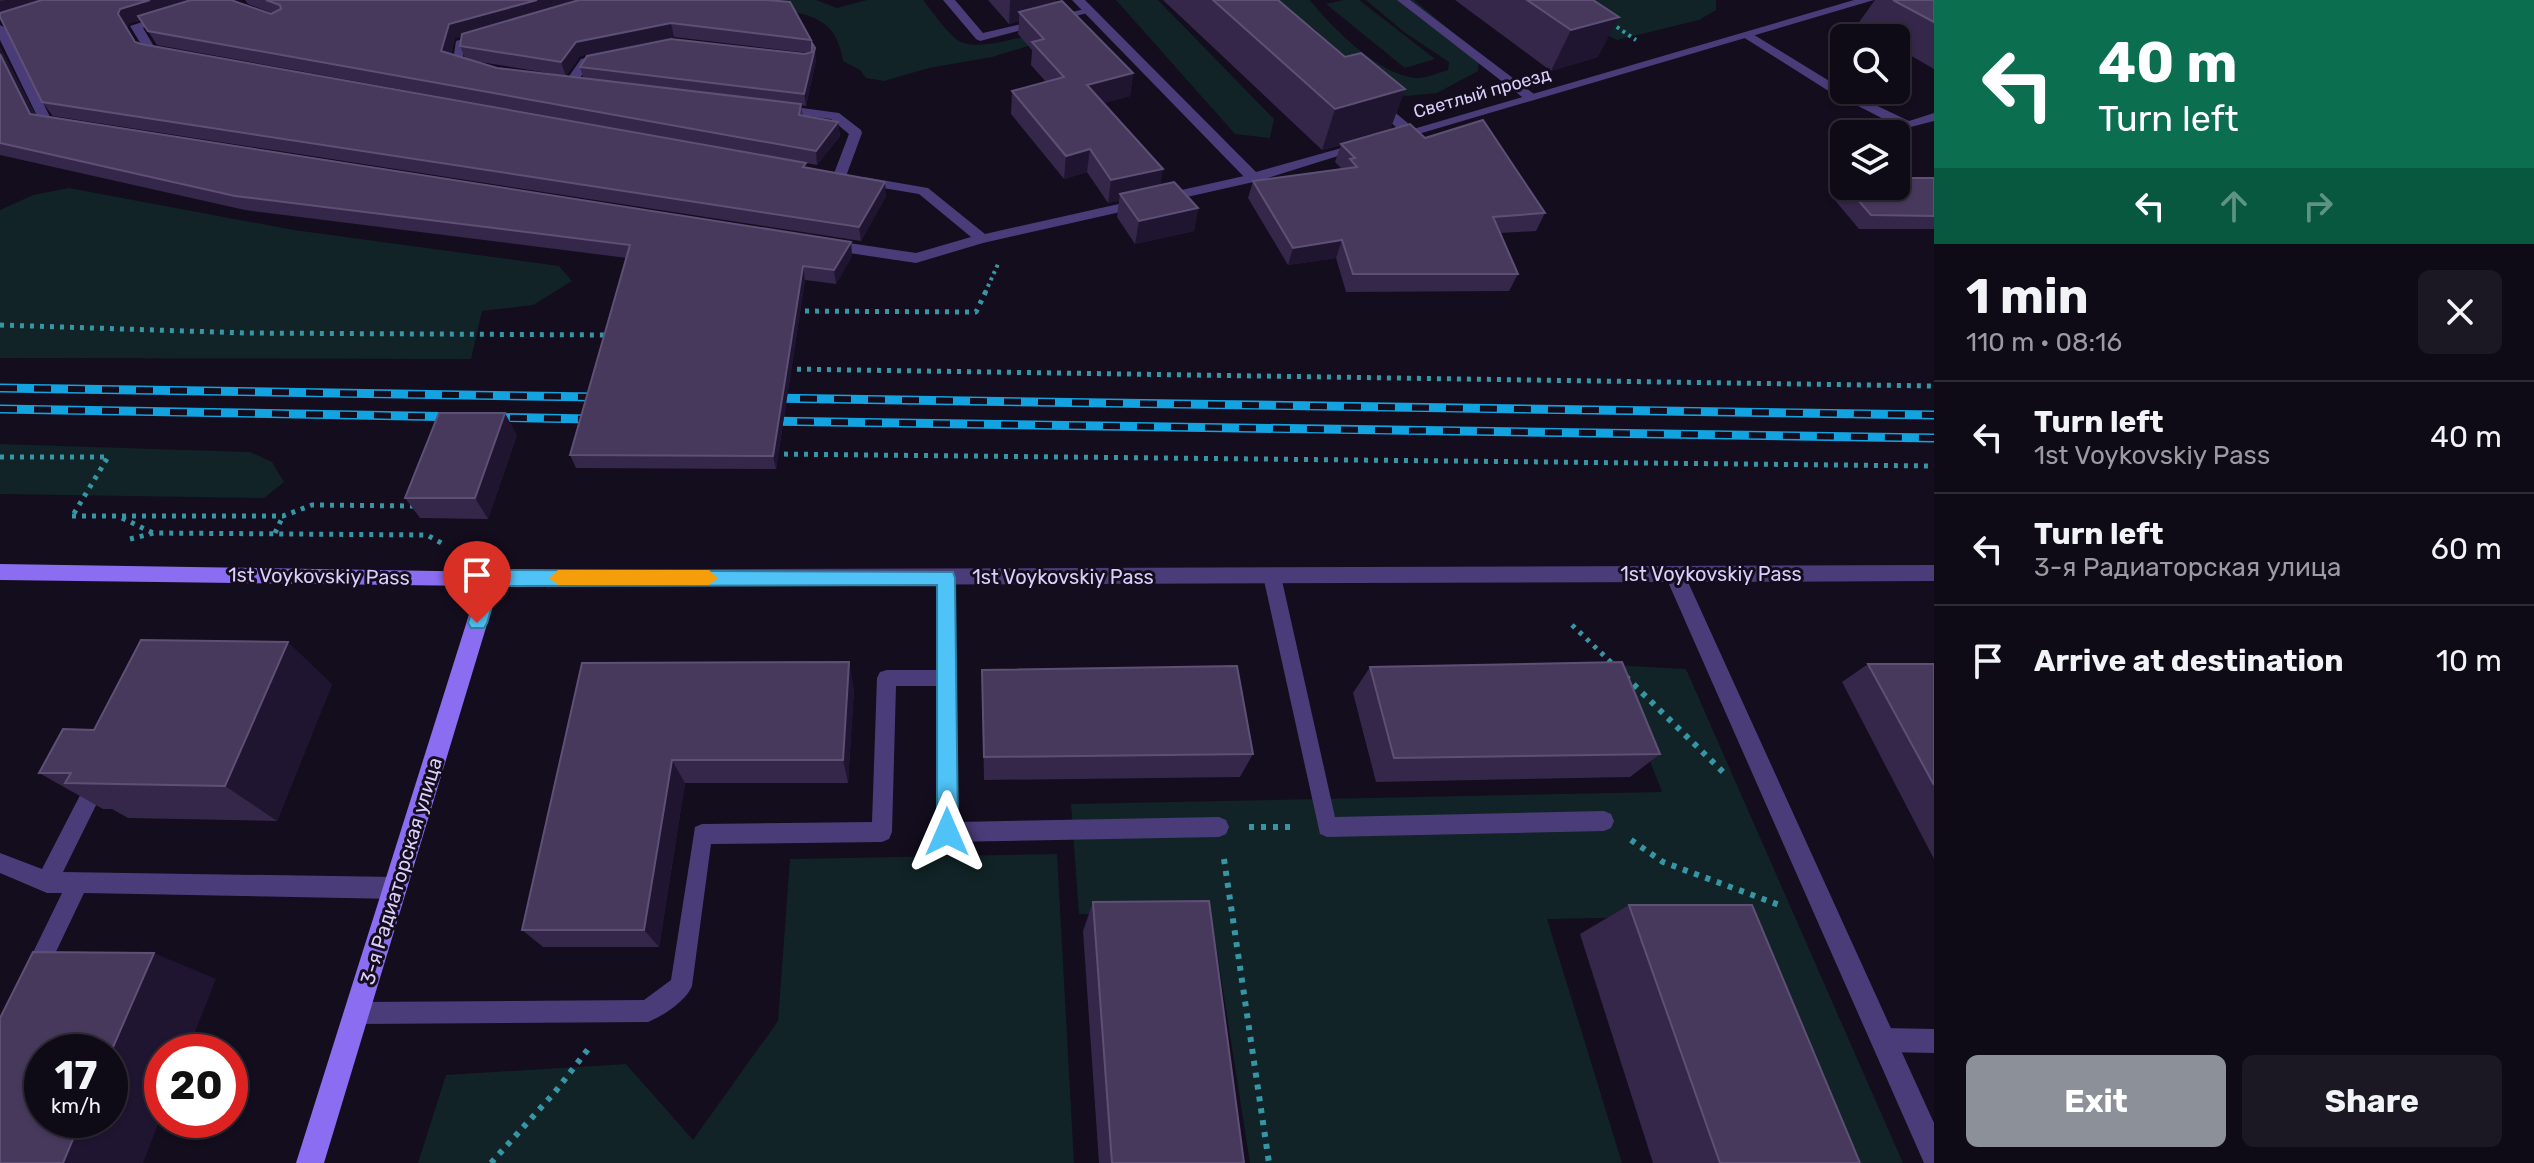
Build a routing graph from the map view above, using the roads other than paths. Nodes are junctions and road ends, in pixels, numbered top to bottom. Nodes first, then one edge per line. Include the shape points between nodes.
1 (949, 0) edge
2 (1078, 0) edge
3 (1403, 0) edge
4 (1860, 1) edge
5 (1089, 11) junction
6 (182, 13) edge
7 (13, 20) edge
8 (0, 26) edge
9 (502, 32) edge
10 (1747, 35) junction
11 (615, 56) edge
12 (182, 57) edge
13 (479, 70) edge
14 (586, 84) edge
15 (1363, 92) edge
16 (1530, 97) junction
17 (773, 108) edge
18 (1934, 117) edge
19 (77, 127) edge
20 (1410, 132) junction
21 (825, 173) edge
22 (840, 176) junction
23 (1253, 178) junction
24 (982, 239) junction
25 (807, 241) edge
26 (0, 572) edge
27 (1934, 573) edge
28 (1674, 574) junction
29 (1272, 576) junction
30 (491, 578) junction
31 (946, 578) junction
32 (947, 678) junction
33 (110, 758) edge
34 (1604, 821) road end
35 (1219, 827) road end
36 (0, 863) edge
37 (47, 882) junction
38 (78, 883) junction
39 (396, 888) junction
40 (27, 987) edge
41 (358, 1013) junction
42 (1883, 1040) junction
43 (1934, 1041) edge
44 (1934, 1154) edge
45 (310, 1163) edge

1 - 5 lane via 980,37
2 - 5 street
3 - 16 lane
4 - 10 street, Светлый проезд
5 - 23 street
6 - 12 lane via 136,26 151,51
7 - 8 lane
8 - 19 lane via 46,122
9 - 13 lane via 460,44 456,64
10 - 16 street, Светлый проезд
10 - 18 lane via 1908,126
11 - 14 lane via 585,62 564,82
15 - 20 lane
16 - 20 street, Светлый проезд
17 - 22 lane via 835,116 856,133
20 - 23 street, Светлый проезд
21 - 22 lane
22 - 24 lane via 923,191
23 - 24 lane
24 - 25 lane via 916,258
26 - 30 street, 1st Voykovskiy Pass
27 - 28 street, 1st Voykovskiy Pass
28 - 29 street, 1st Voykovskiy Pass
28 - 42 street
29 - 31 street, 1st Voykovskiy Pass
29 - 34 lane via 1327,827
30 - 31 street, 1st Voykovskiy Pass
30 - 39 street, 3-я Радиаторская улица
31 - 32 lane
32 - 35 lane via 947,832
32 - 41 lane via 887,678 882,832 702,834 681,986 648,1011
33 - 37 lane
36 - 37 lane
37 - 38 lane
38 - 39 lane
38 - 40 lane
39 - 41 street, 3-я Радиаторская улица
41 - 45 street, 3-я Радиаторская улица
42 - 43 lane
42 - 44 street

